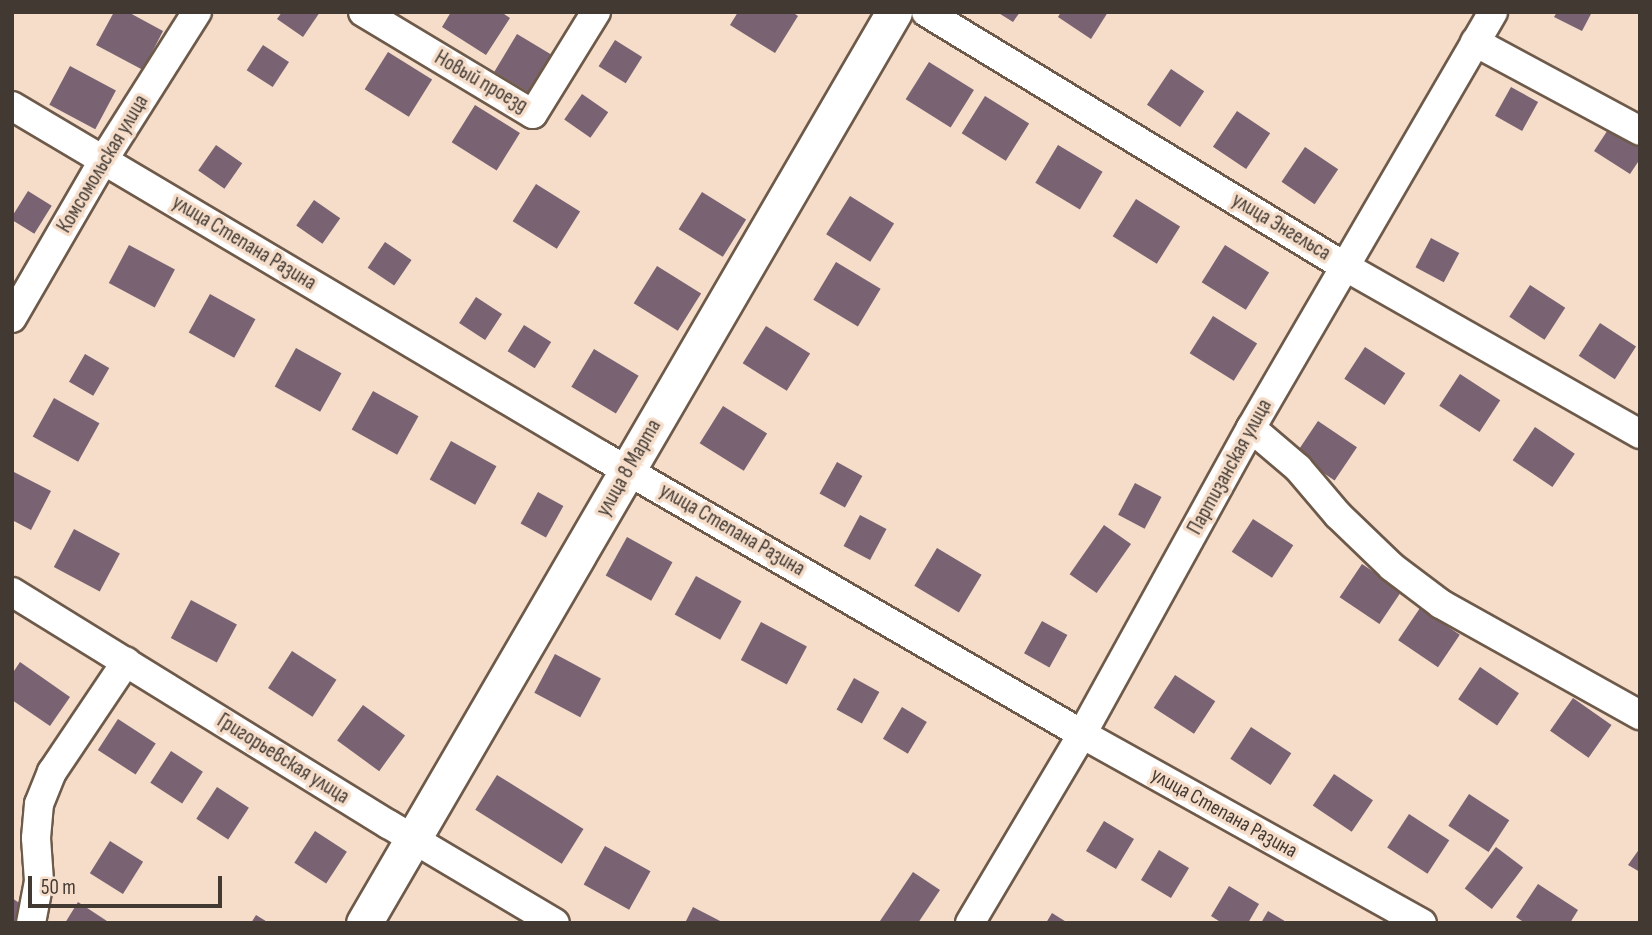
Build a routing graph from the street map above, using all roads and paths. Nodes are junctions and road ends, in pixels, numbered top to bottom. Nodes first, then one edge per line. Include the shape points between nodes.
1 (197, 12) edge
2 (363, 12) edge
3 (596, 12) edge
4 (894, 12) edge
5 (926, 12) edge
6 (1493, 12) edge
7 (1475, 42) junction
8 (12, 106) edge
9 (1640, 131) edge
10 (104, 159) junction
11 (1346, 267) junction
12 (12, 318) edge
13 (1251, 428) junction
14 (1640, 434) edge
15 (628, 470) junction
16 (12, 592) edge
17 (126, 662) junction
18 (1640, 715) edge
19 (1082, 734) junction
20 (412, 838) junction
21 (32, 923) edge
22 (364, 923) edge
23 (555, 923) edge
24 (970, 923) edge
25 (1422, 923) edge

1 - 10 street, Комсомольская улица
2 - 3 street, Новый проезд via 533,114
4 - 15 main road, улица 8 Марта
5 - 11 street, улица Энгельса
6 - 7 street, Партизанская улица
7 - 9 street
7 - 11 street, Партизанская улица
8 - 10 street, улица Степана Разина
10 - 12 street, Комсомольская улица
10 - 15 street, улица Степана Разина
11 - 13 street, Партизанская улица
11 - 14 street, улица Энгельса
13 - 18 street via 1298,468 1392,567 1431,597
13 - 19 street, Партизанская улица
15 - 19 street, улица Степана Разина
15 - 20 main road, улица 8 Марта
16 - 17 street, Григорьевская улица
17 - 20 street, Григорьевская улица
17 - 21 street via 52,772 39,804 39,881
19 - 24 street, Партизанская улица
19 - 25 street, улица Степана Разина
20 - 22 main road, улица 8 Марта
20 - 23 street, Григорьевская улица

